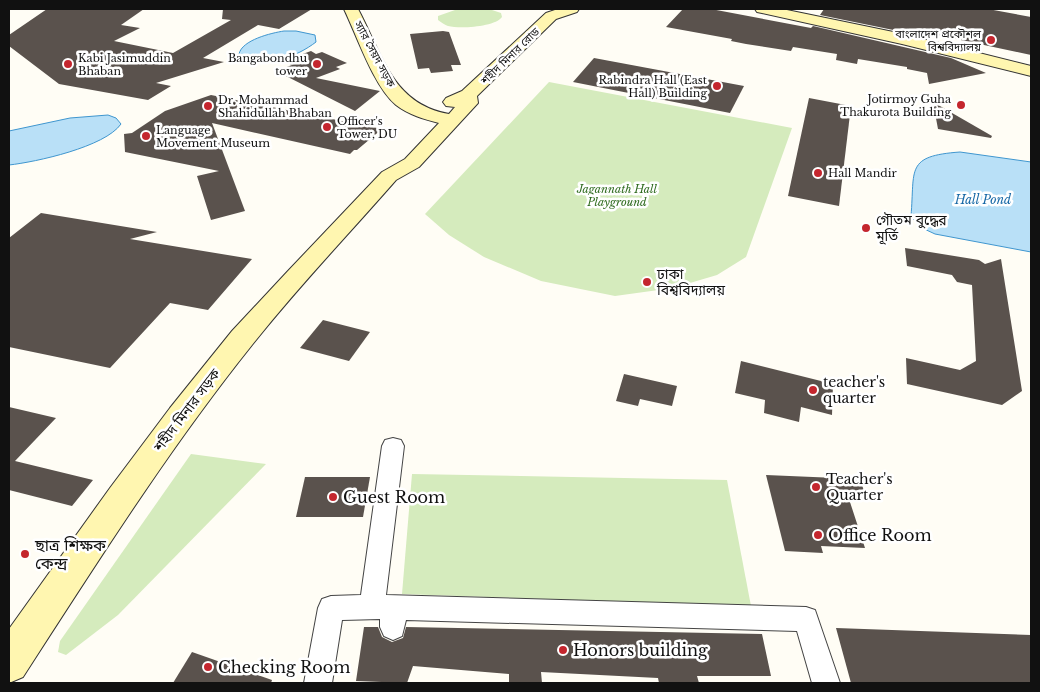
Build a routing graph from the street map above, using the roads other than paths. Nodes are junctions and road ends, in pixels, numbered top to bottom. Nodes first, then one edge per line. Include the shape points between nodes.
1 (351, 9) edge
2 (572, 9) edge
3 (762, 9) edge
4 (551, 12) edge
5 (1031, 71) edge
6 (445, 119) junction
7 (393, 446) dead end
8 (386, 614) junction
9 (9, 663) edge
10 (318, 683) edge
11 (826, 683) edge

1 - 6 main road, স্যার সৈয়দ সড়ক via 399,99 420,113
2 - 4 main road, শহীদ মিনার রোড
3 - 5 main road
4 - 6 main road, শহীদ মিনার রোড via 468,95 469,103
6 - 9 main road, শহীদ মিনার সড়ক via 412,163 389,176 231,353 117,504
7 - 8 street
8 - 10 street via 331,608
8 - 11 street via 806,619

